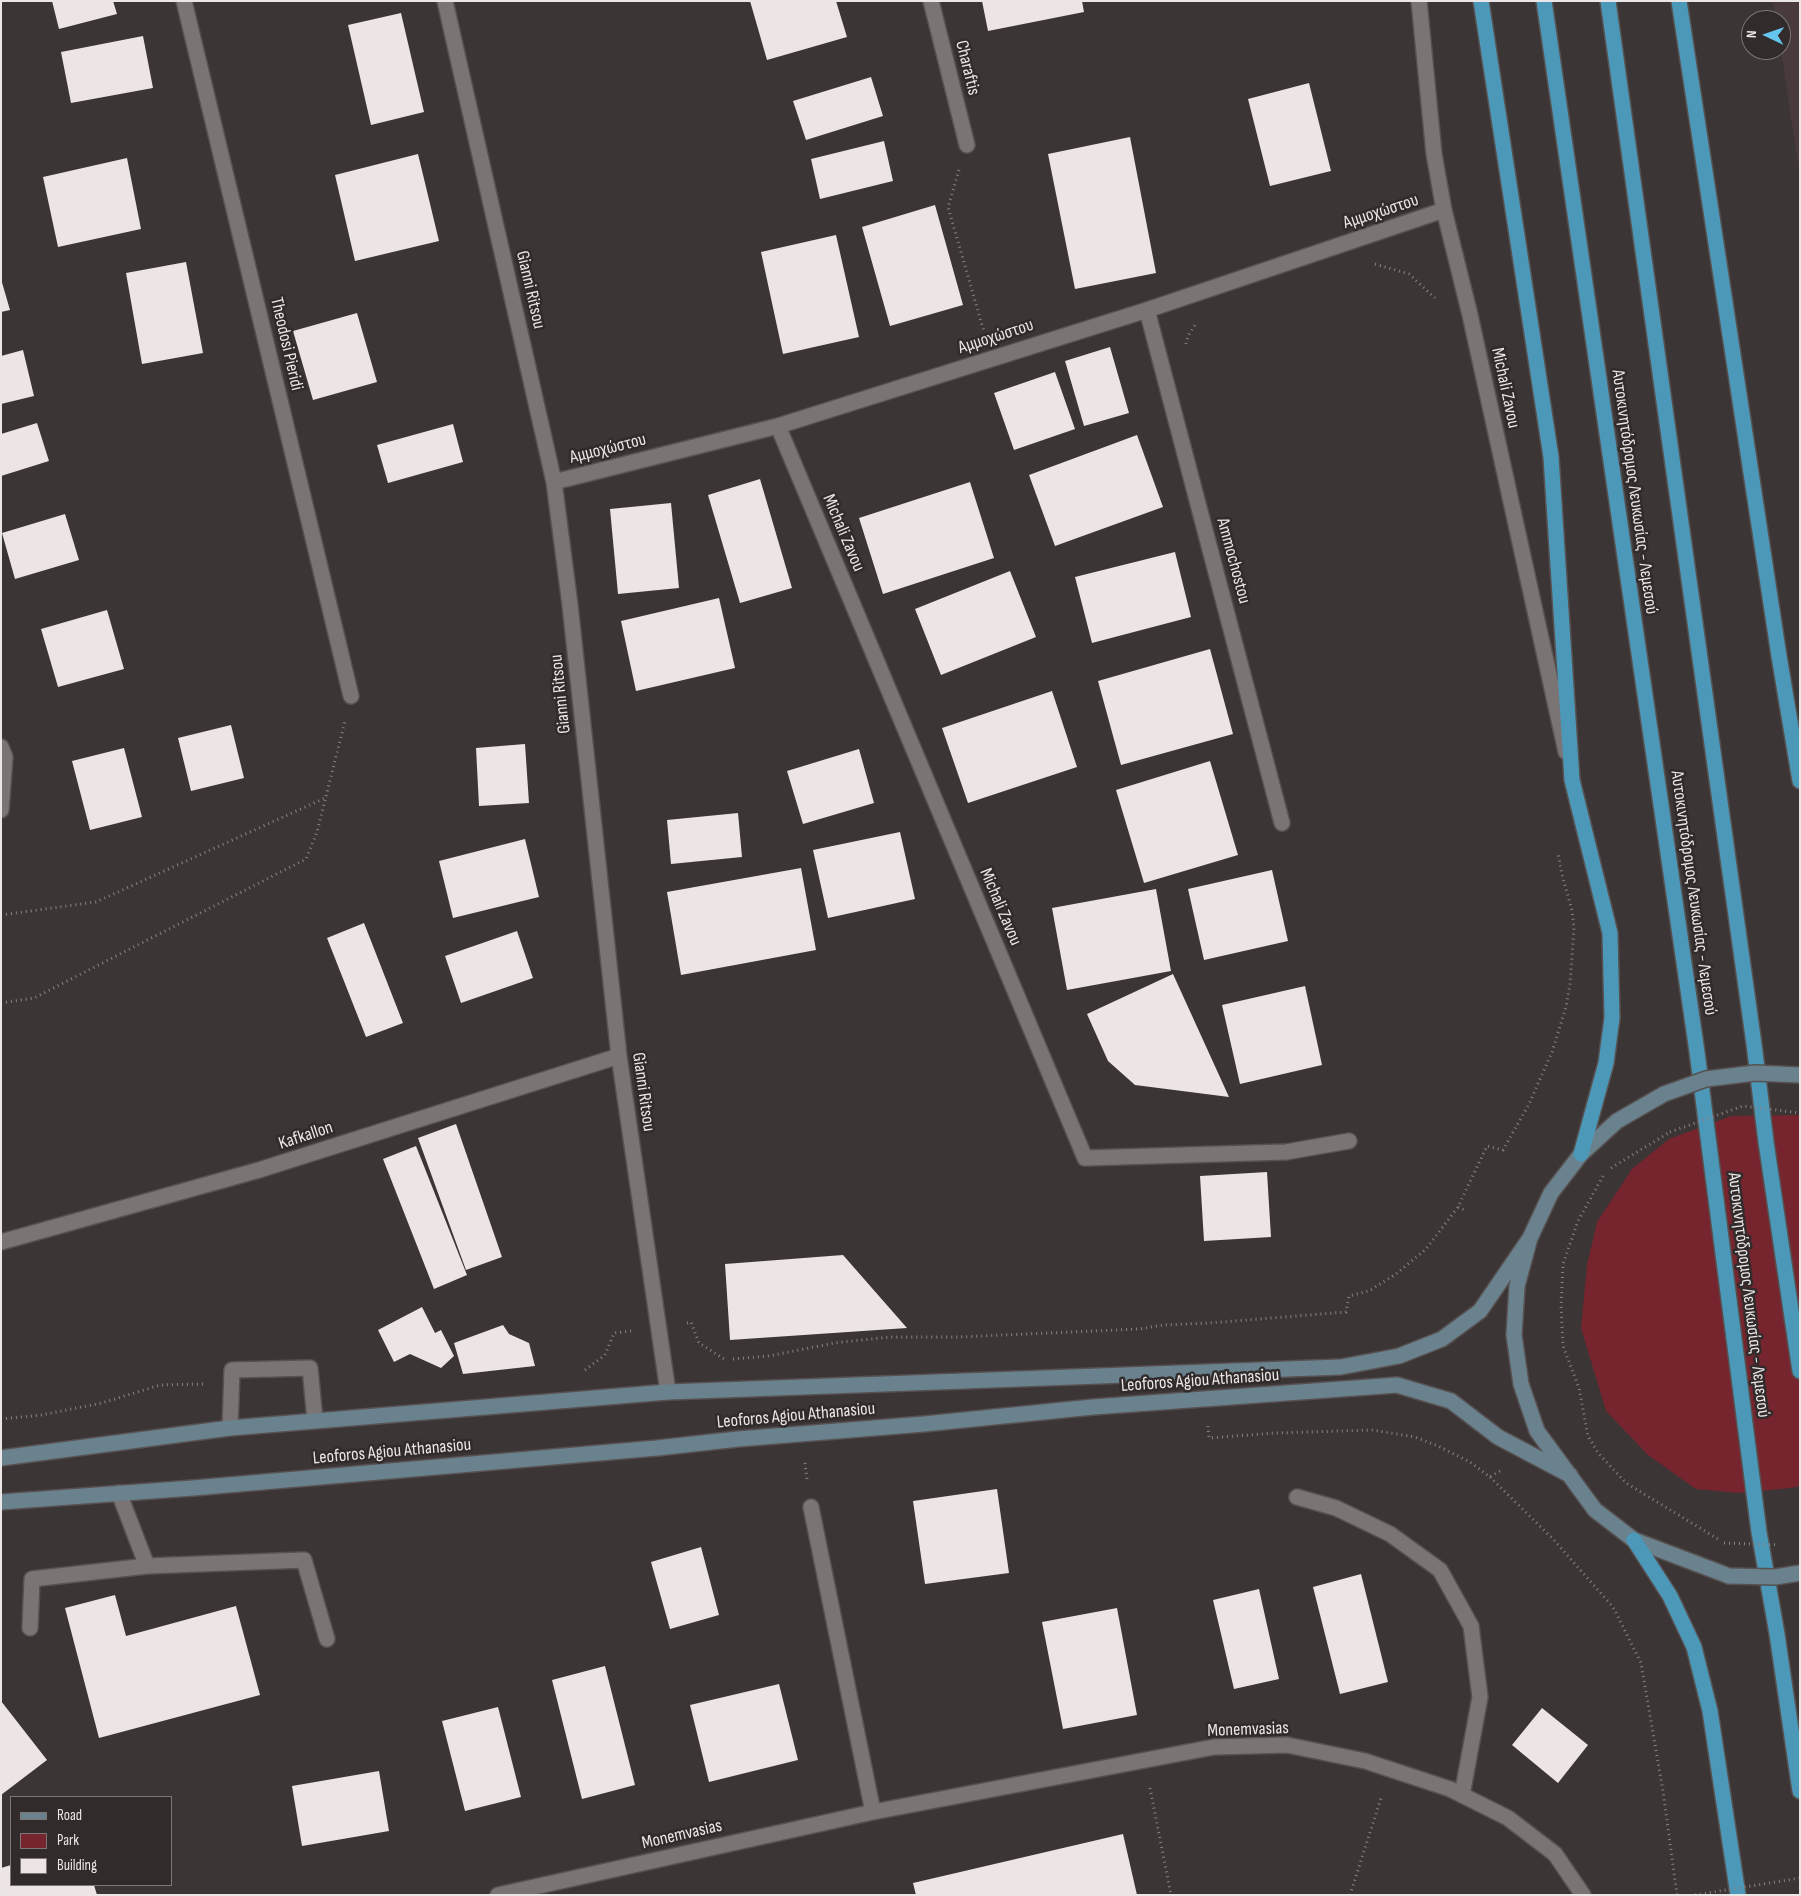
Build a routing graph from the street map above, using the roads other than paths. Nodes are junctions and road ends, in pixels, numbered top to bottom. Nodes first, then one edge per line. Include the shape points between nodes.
1 (184, 1) edge
2 (445, 1) edge
3 (931, 1) edge
4 (1419, 1) edge
5 (1481, 1) edge
6 (1544, 1) edge
7 (1608, 1) edge
8 (1679, 1) edge
9 (967, 145) road end
10 (1444, 210) junction
11 (1147, 310) junction
12 (778, 426) junction
13 (554, 482) junction
14 (351, 696) road end
15 (1, 747) edge
16 (1572, 780) junction
17 (1800, 781) edge
18 (1, 810) edge
19 (1282, 823) dead end
20 (618, 1056) junction
21 (1800, 1075) edge
22 (1349, 1141) dead end
23 (1581, 1154) junction
24 (1530, 1238) junction
25 (1, 1242) edge
26 (1800, 1371) edge
27 (668, 1392) junction
28 (315, 1420) junction
29 (230, 1428) junction
30 (1, 1458) edge
31 (1570, 1475) junction
32 (119, 1493) junction
33 (1296, 1497) dead end
34 (1, 1502) edge
35 (811, 1507) dead end
36 (1634, 1540) junction
37 (147, 1566) junction
38 (1800, 1573) edge
39 (30, 1628) dead end
40 (326, 1638) dead end
41 (1800, 1791) edge
42 (1462, 1795) junction
43 (873, 1812) junction
44 (498, 1895) edge
45 (1583, 1895) edge
46 (1738, 1895) edge

1 - 14 street, Theodosi Pieridi
2 - 13 street, Gianni Ritsou
3 - 9 street, Charaftis
4 - 10 street, Michali Zavou via 1434,154
5 - 16 highway via 1551,457
6 - 41 highway, Αυτοκινητόδρομος Λευκωσίας - Λεμεσού via 1697,1052 1759,1532
7 - 26 highway
8 - 17 highway
10 - 11 street, Αμμοχώστου
10 - 16 street, Michali Zavou
11 - 12 street, Αμμοχώστου
11 - 19 street, Ammochostou
12 - 13 street, Αμμοχώστου
12 - 22 street, Michali Zavou via 1085,1158 1286,1152
13 - 20 street, Gianni Ritsou
15 - 18 street via 5,757
16 - 23 highway via 1610,933 1612,999 1606,1063
20 - 25 street, Kafkallon via 259,1170
20 - 27 street, Gianni Ritsou
21 - 23 main road, bridge via 1755,1073 1706,1079 1664,1094 1617,1121
23 - 24 main road via 1551,1193
24 - 27 main road, Leoforos Agiou Athanasiou via 1480,1311 1442,1339 1398,1356 1342,1367
24 - 31 main road via 1517,1286 1514,1335 1521,1384 1537,1431
27 - 28 main road, Leoforos Agiou Athanasiou
28 - 29 main road, Leoforos Agiou Athanasiou
28 - 29 street via 310,1368 232,1370
29 - 30 main road, Leoforos Agiou Athanasiou
31 - 32 main road, Leoforos Agiou Athanasiou via 1498,1437 1451,1401 1397,1385 1093,1407 618,1452
31 - 36 main road via 1595,1510
32 - 34 main road, Leoforos Agiou Athanasiou
32 - 37 street
33 - 42 street via 1336,1508 1390,1534 1440,1570 1449,1586 1471,1626 1480,1697
35 - 43 street
36 - 38 main road, bridge via 1729,1576 1775,1577
36 - 46 highway via 1670,1596 1694,1647 1710,1711
37 - 39 street via 32,1579
37 - 40 street via 304,1560
42 - 43 street, Monemvasias via 1365,1761 1287,1745 1214,1748
42 - 45 street, Monemvasias via 1508,1818 1555,1854
43 - 44 street, Monemvasias

